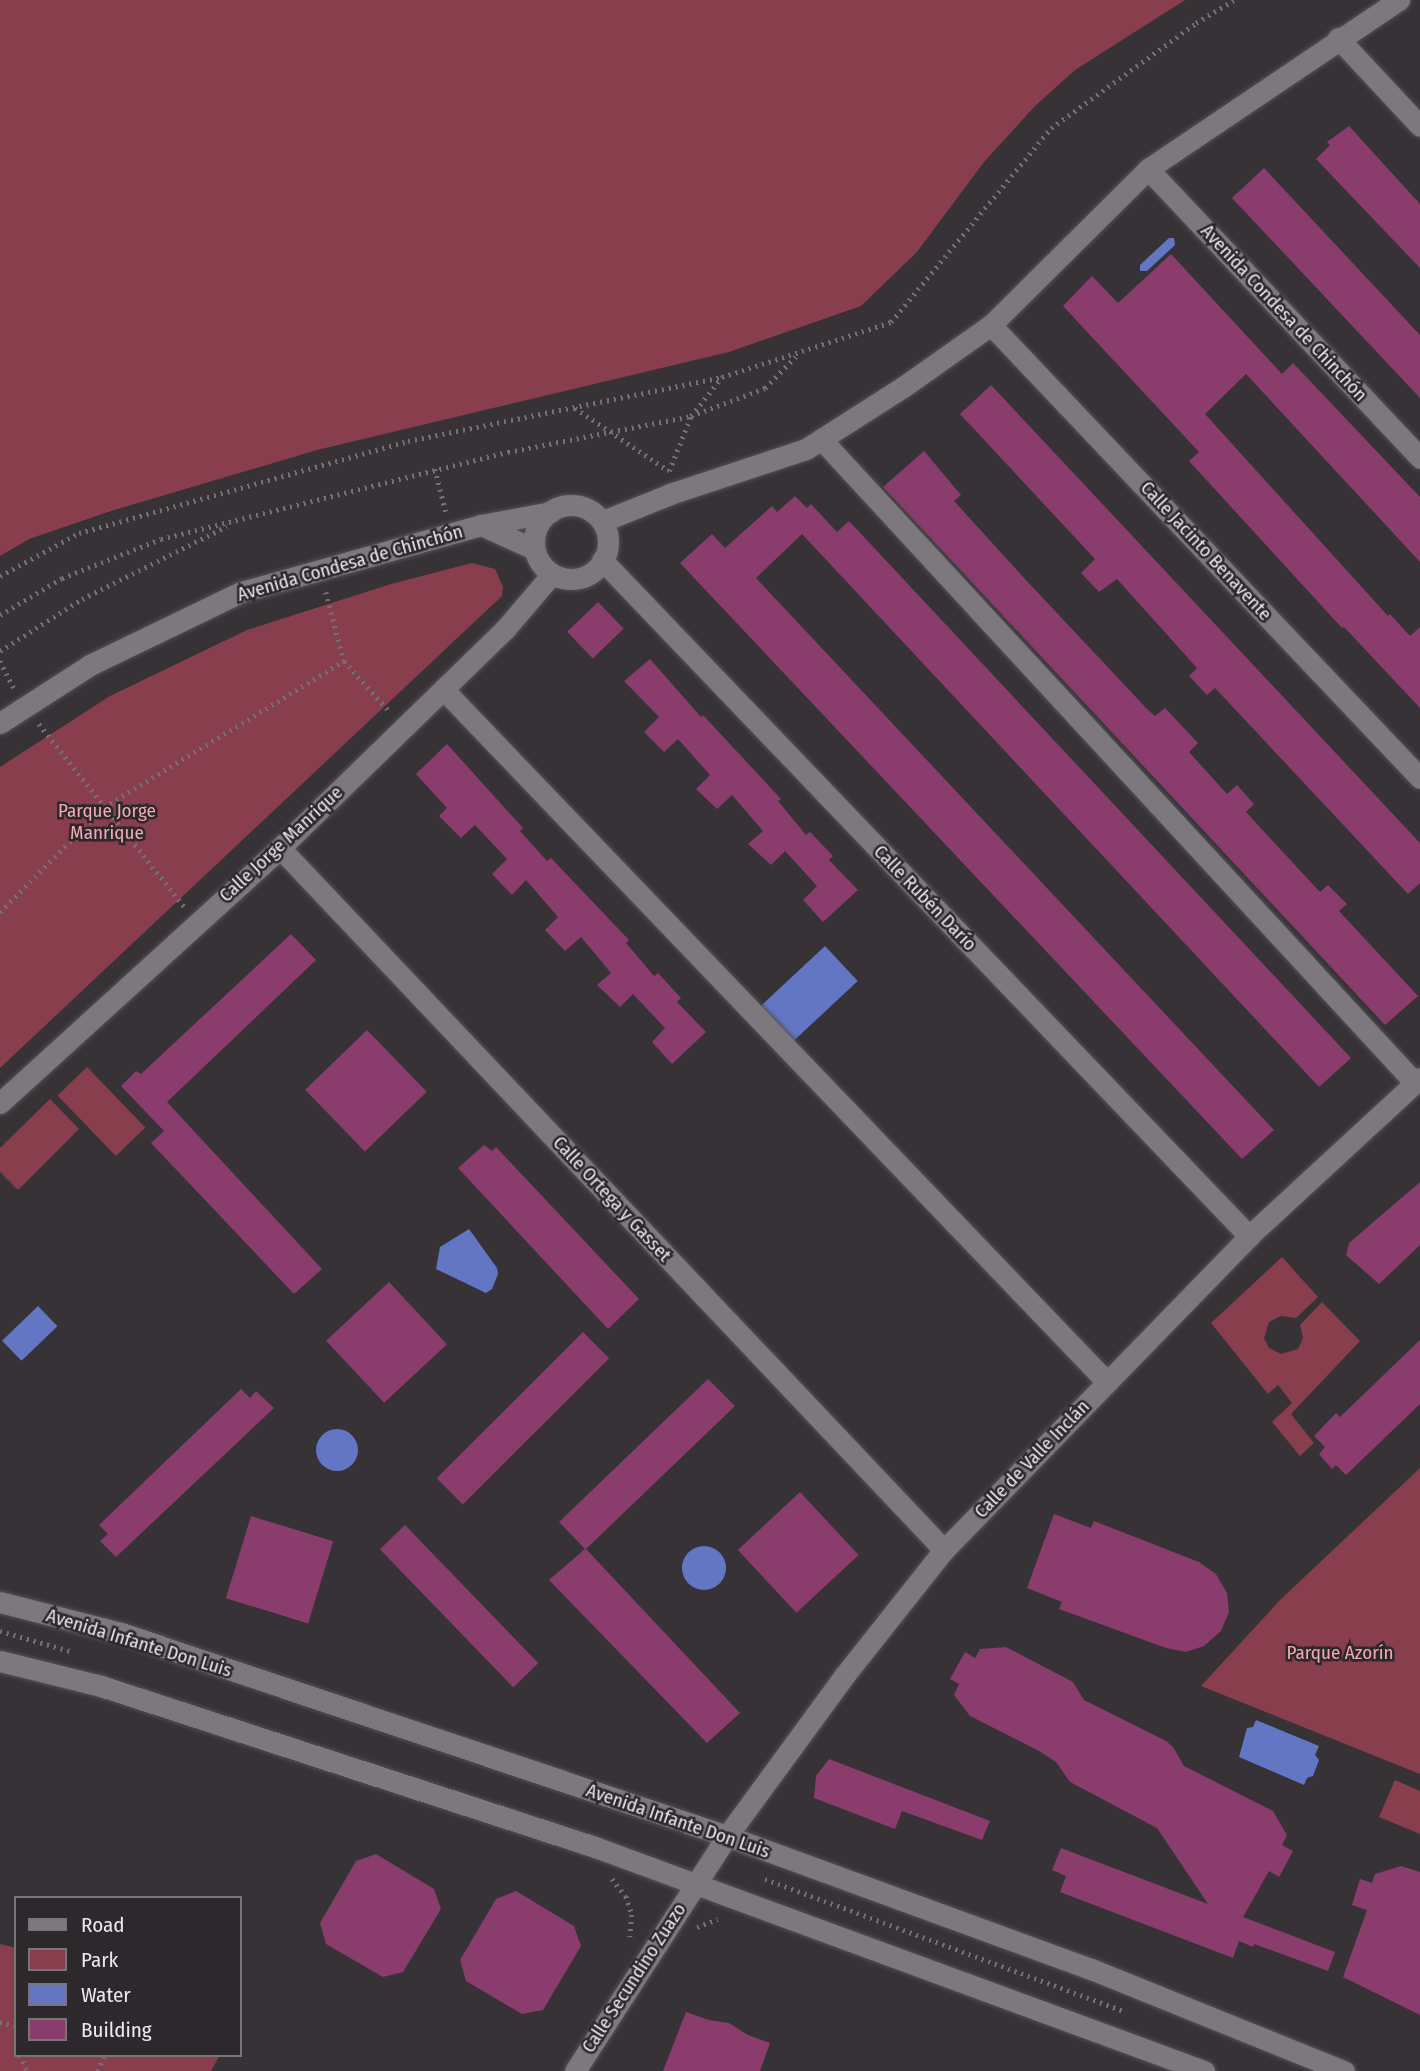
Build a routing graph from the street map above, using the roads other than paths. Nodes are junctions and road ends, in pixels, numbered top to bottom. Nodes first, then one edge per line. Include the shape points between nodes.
1 (1399, 0) edge
2 (1338, 38) junction
3 (1420, 126) edge
4 (1148, 169) junction
5 (991, 325) junction
6 (821, 439) junction
7 (1420, 458) edge
8 (551, 512) junction
9 (603, 521) junction
10 (481, 525) junction
11 (534, 549) junction
12 (602, 560) junction
13 (552, 574) junction
14 (443, 690) junction
15 (0, 723) edge
16 (1420, 778) edge
17 (280, 848) junction
18 (1417, 1081) edge
19 (0, 1103) edge
20 (1248, 1236) junction
21 (1106, 1381) junction
22 (944, 1550) junction
23 (0, 1602) edge
24 (0, 1661) edge
25 (727, 1836) junction
26 (695, 1885) junction
27 (575, 2071) edge
28 (1203, 2071) edge
29 (1344, 2071) edge

1 - 2 street
2 - 3 street
2 - 4 street
4 - 5 street
4 - 7 street, Avenida Condesa de Chinchón
5 - 6 street
5 - 16 street, Calle Jacinto Benavente
6 - 9 street via 806,449
6 - 18 street
8 - 9 street via 573,503 588,507
8 - 10 street, Avenida Condesa de Chinchón
8 - 11 street via 541,523
9 - 12 street via 607,540
10 - 11 street, Avenida Condesa de Chinchón
10 - 15 street, Avenida Condesa de Chinchón via 241,592 90,665
11 - 13 street
12 - 13 street via 584,576
12 - 20 street, Calle Rubén Darío
13 - 14 street, Calle Jorge Manrique
14 - 17 street, Calle Jorge Manrique
14 - 21 street
17 - 19 street, Calle Jorge Manrique
17 - 22 street, Calle Ortega y Gasset
18 - 20 street, Calle de Valle Inclán
20 - 21 street, Calle de Valle Inclán
21 - 22 street, Calle de Valle Inclán
22 - 25 street, Calle de Valle Inclán via 844,1676
23 - 25 street, Avenida Infante Don Luis via 121,1633
24 - 26 street via 114,1690 584,1844
25 - 26 street, Calle de Valle Inclán
25 - 29 street, Avenida Infante Don Luis via 1091,1969
26 - 27 street, Calle Secundino Zuazo
26 - 28 street

